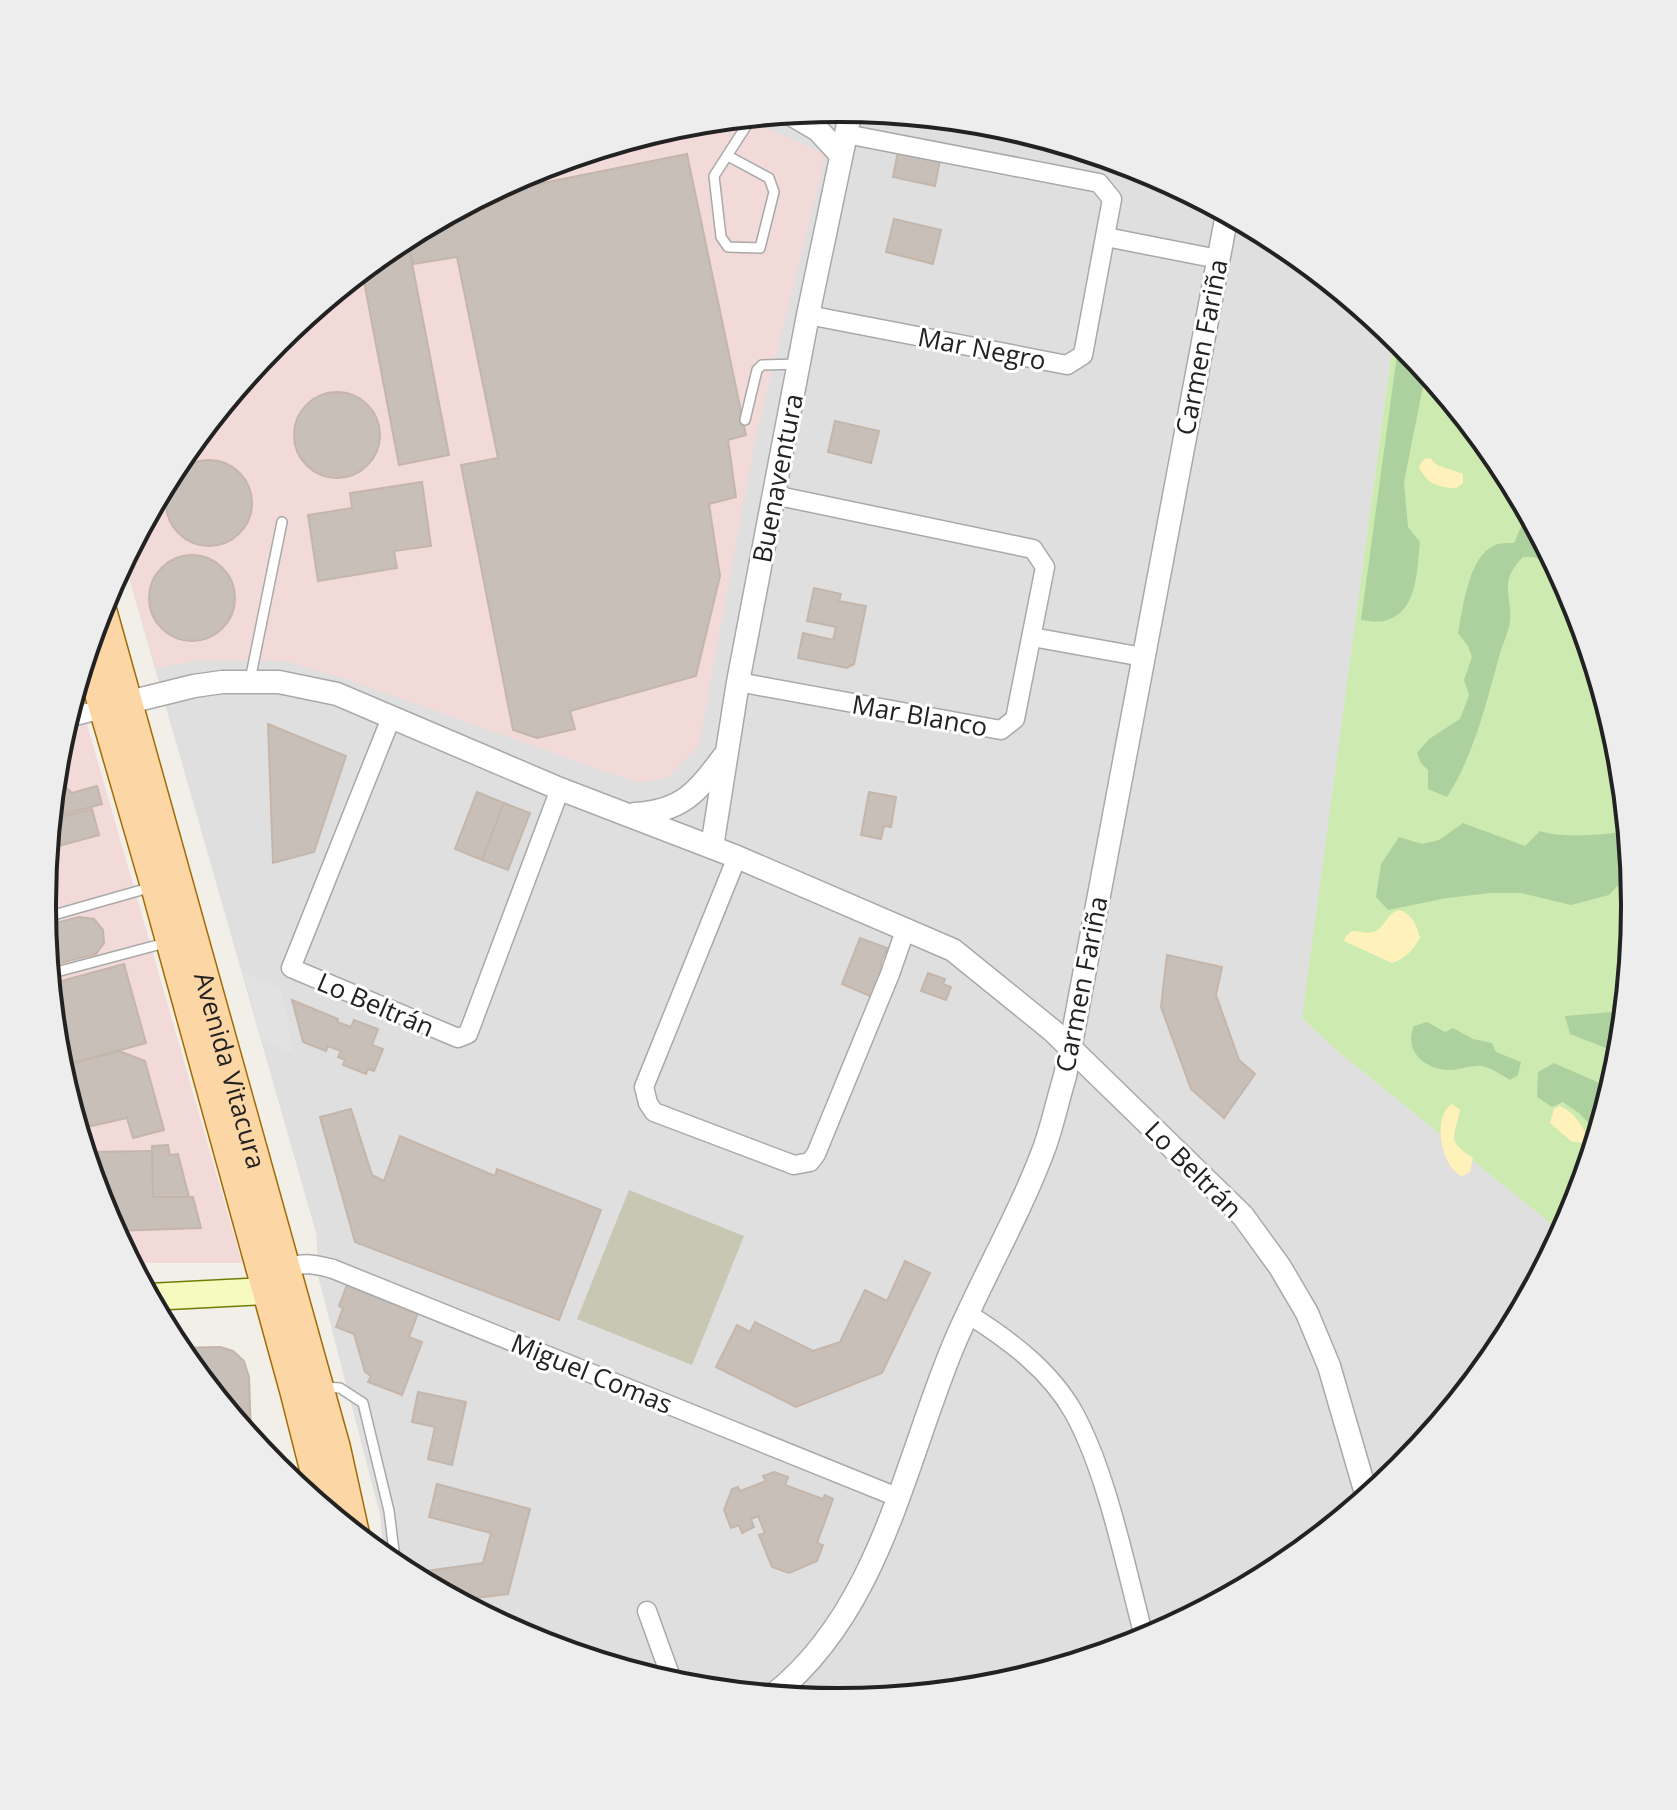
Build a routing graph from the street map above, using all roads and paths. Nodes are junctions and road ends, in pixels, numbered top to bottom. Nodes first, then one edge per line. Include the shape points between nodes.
1 (848, 122) edge
2 (806, 123) edge
3 (745, 128) edge
4 (844, 144) junction
5 (728, 156) junction
6 (1225, 224) edge
7 (1106, 237) junction
8 (1218, 259) junction
9 (808, 315) junction
10 (799, 364) junction
11 (745, 420) dead end
12 (774, 495) junction
13 (282, 522) dead end
14 (105, 634) edge
15 (1032, 637) junction
16 (1143, 657) junction
17 (94, 665) edge
18 (250, 680) junction
19 (738, 682) junction
20 (116, 705) junction
21 (80, 715) edge
22 (391, 718) junction
23 (726, 754) junction
24 (560, 789) junction
25 (628, 815) junction
26 (712, 847) junction
27 (737, 857) junction
28 (155, 886) junction
29 (56, 914) edge
30 (906, 928) junction
31 (170, 942) junction
32 (59, 971) edge
33 (1071, 1049) junction
34 (281, 1283) junction
35 (161, 1296) edge
36 (968, 1314) junction
37 (319, 1387) junction
38 (1363, 1484) edge
39 (321, 1491) edge
40 (897, 1497) junction
41 (351, 1516) edge
42 (394, 1549) edge
43 (647, 1611) dead end
44 (1141, 1627) edge
45 (668, 1668) edge
46 (782, 1686) edge

1 - 4 street, Buenaventura
2 - 4 street
3 - 5 lane
4 - 7 street, Mar Negro via 1099,183 1112,199
4 - 9 street, Buenaventura
5 - 5 lane via 714,176 721,237 728,247 760,248 774,192 769,178
6 - 8 street, Carmen Fariña
7 - 8 street
7 - 9 street, Mar Negro via 1083,355 1067,365
8 - 16 street, Carmen Fariña
9 - 10 street, Buenaventura
10 - 11 lane via 762,365 757,370
10 - 12 street, Buenaventura
12 - 15 street, Mar Blanco via 1033,549 1045,567
12 - 19 street, Buenaventura
13 - 18 lane
14 - 20 main road, Avenida Vitacura
15 - 16 street
15 - 19 street, Mar Blanco via 1015,719 1001,730
16 - 33 street, Carmen Fariña
17 - 20 main road, Avenida Vitacura
18 - 20 street, Lo Beltrán via 194,686
18 - 22 street, Lo Beltrán via 337,694
19 - 23 street, Buenaventura
20 - 21 street
20 - 28 main road, Avenida Vitacura
20 - 34 main road, Avenida Vitacura
22 - 24 street, Lo Beltrán
22 - 24 street, Lo Beltrán via 291,968 458,1038 468,1034
23 - 25 street via 704,783 672,809
23 - 26 street, Buenaventura
24 - 25 street, Lo Beltrán
25 - 26 street, Lo Beltrán
26 - 27 street, Lo Beltrán
27 - 30 street, Lo Beltrán
27 - 30 street via 644,1087 654,1112 794,1165 810,1162
28 - 29 lane
28 - 31 main road, Avenida Vitacura
30 - 33 street, Lo Beltrán via 953,950
31 - 32 lane
31 - 34 main road, Avenida Vitacura
33 - 36 street, Carmen Fariña via 1044,1147
33 - 38 street, Lo Beltrán via 1243,1216 1280,1267 1329,1366
34 - 35 main road
34 - 37 main road, Avenida Vitacura
34 - 39 main road, Avenida Vitacura
34 - 40 street, Miguel Comas via 299,1263 333,1269
36 - 40 street, Carmen Fariña
36 - 44 street via 1005,1337 1048,1378 1073,1412 1092,1454
37 - 41 main road, Avenida Vitacura
37 - 42 lane via 340,1388 363,1403
40 - 46 street, Carmen Fariña via 845,1611
43 - 45 street

